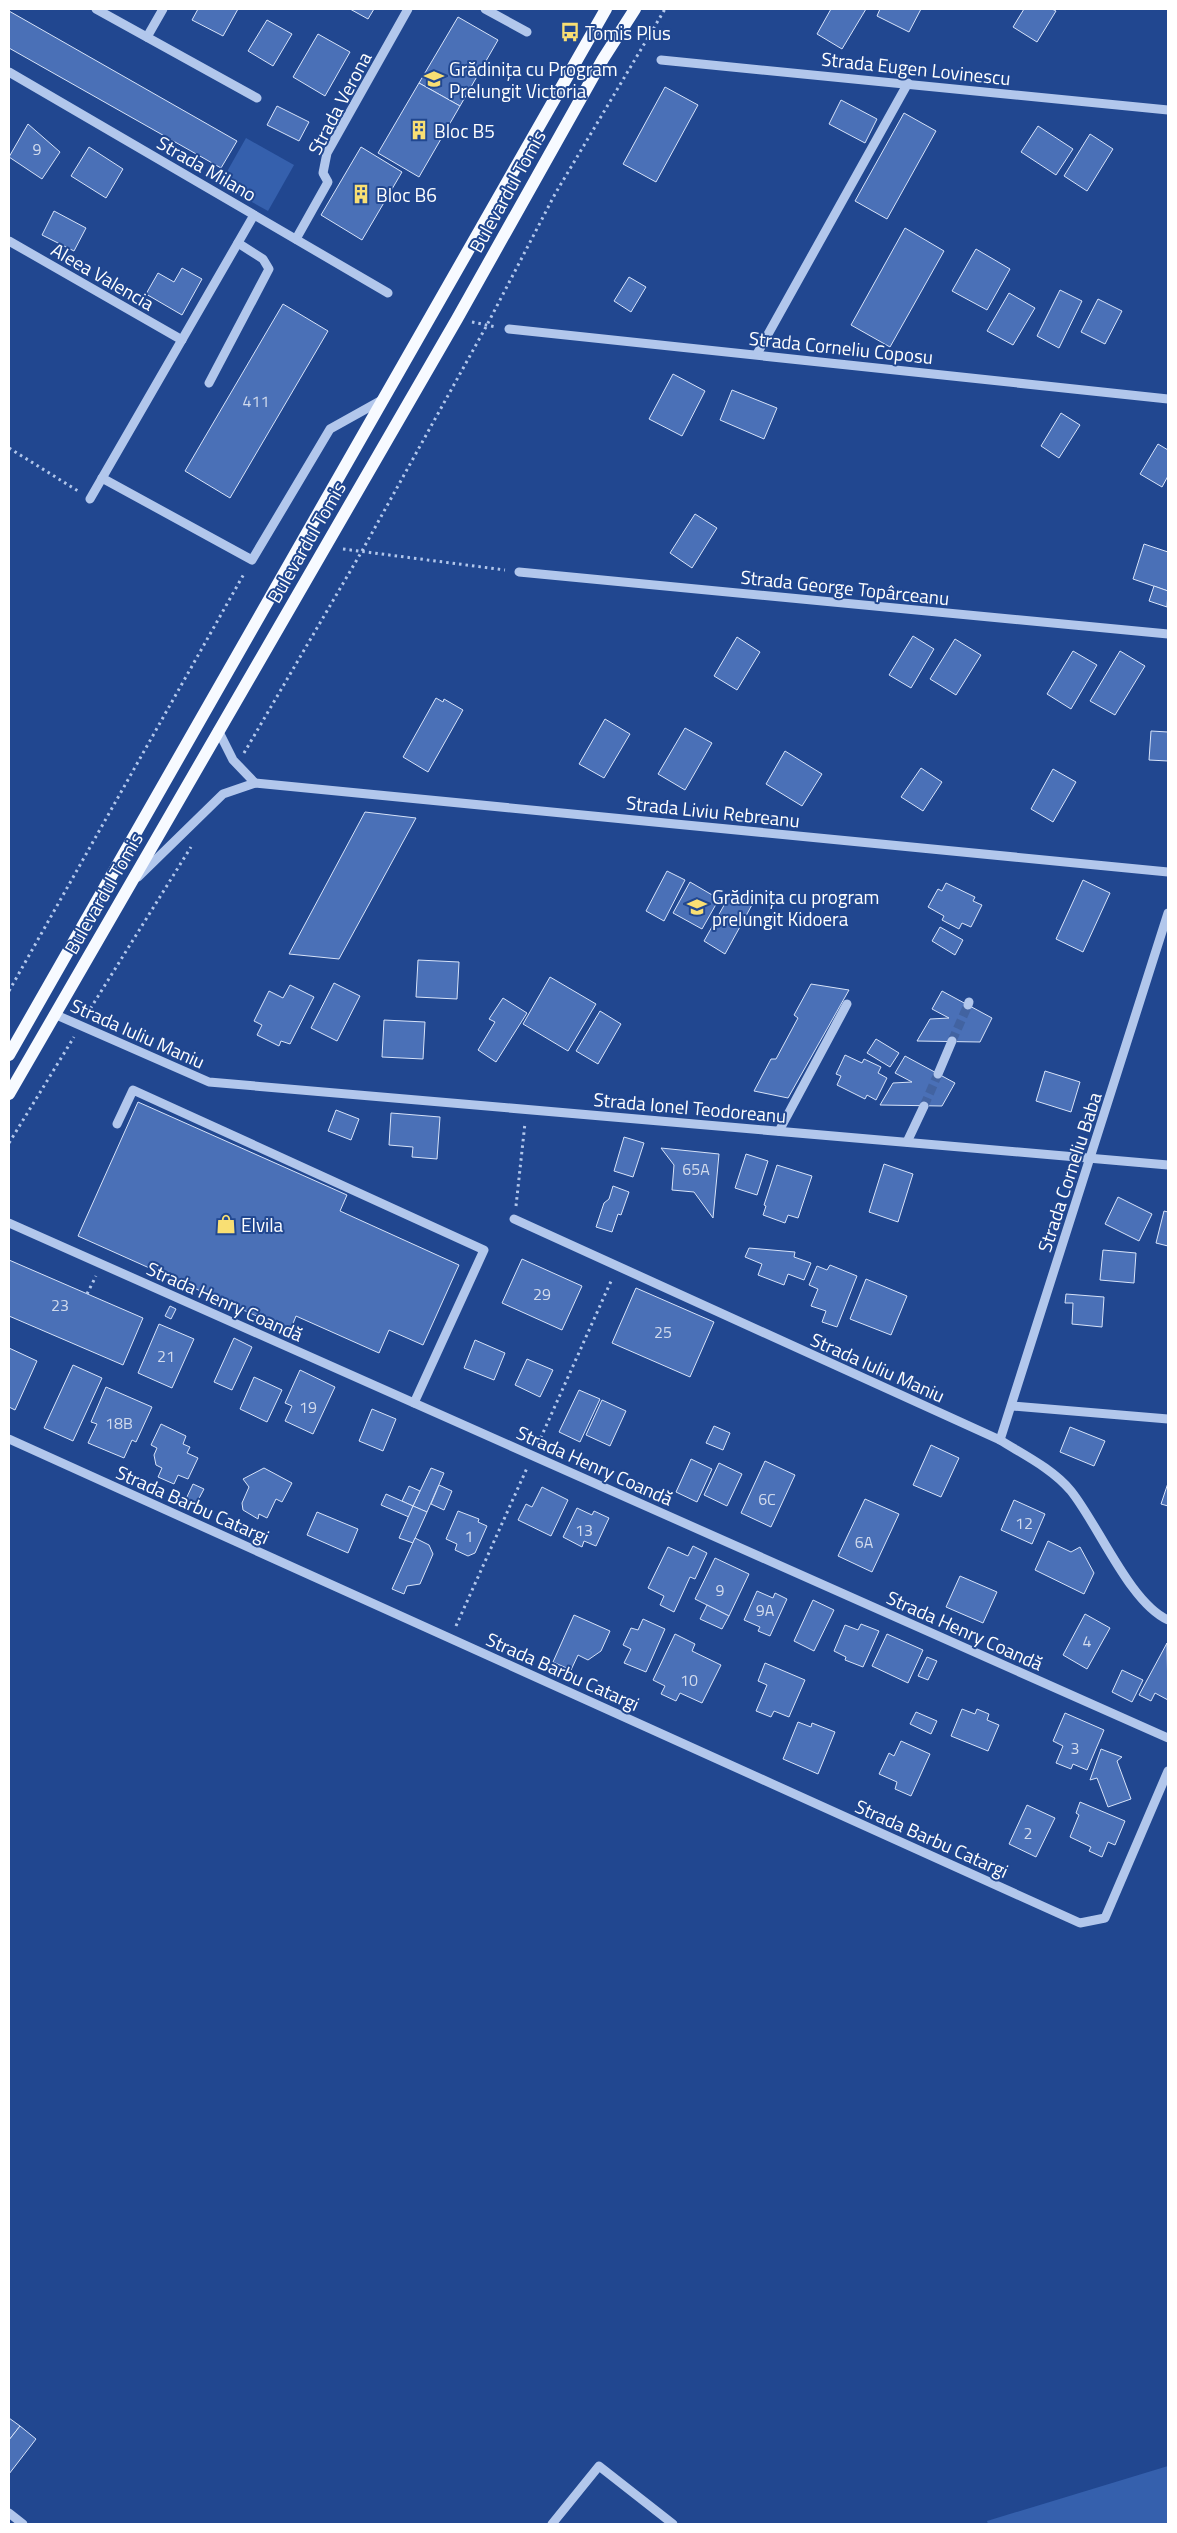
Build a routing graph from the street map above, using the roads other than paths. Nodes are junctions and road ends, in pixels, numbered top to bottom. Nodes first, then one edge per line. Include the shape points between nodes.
1 (96, 9) edge
2 (163, 9) edge
3 (408, 9) edge
4 (485, 9) edge
5 (606, 9) edge
6 (635, 9) edge
7 (527, 32) dead end
8 (147, 37) junction
9 (660, 60) dead end
10 (9, 72) edge
11 (908, 83) junction
12 (257, 98) dead end
13 (1168, 110) edge
14 (254, 215) junction
15 (296, 239) junction
16 (9, 241) edge
17 (238, 243) junction
18 (388, 293) dead end
19 (509, 330) road end
20 (182, 340) junction
21 (757, 354) junction
22 (209, 383) dead end
23 (384, 399) junction
24 (1168, 399) edge
25 (102, 478) junction
26 (90, 499) road end
27 (519, 572) road end
28 (1168, 634) edge
29 (218, 730) junction
30 (256, 783) junction
31 (1168, 872) edge
32 (126, 888) junction
33 (1168, 913) edge
34 (847, 1004) dead end
35 (54, 1014) junction
36 (952, 1041) tunnel mouth
37 (9, 1055) edge
38 (938, 1074) tunnel mouth
39 (209, 1082) joint
40 (9, 1094) edge
41 (924, 1106) tunnel mouth
42 (117, 1124) dead end
43 (779, 1131) junction
44 (906, 1142) junction
45 (1090, 1158) junction
46 (1168, 1166) edge
47 (514, 1219) road end
48 (9, 1223) edge
49 (414, 1403) junction
50 (1012, 1406) junction
51 (1168, 1419) edge
52 (9, 1439) edge
53 (1000, 1440) junction
54 (1168, 1620) edge
55 (1168, 1738) edge
56 (1168, 1771) edge
57 (9, 2512) edge
58 (23, 2524) edge
59 (552, 2524) edge
60 (673, 2524) edge

1 - 8 street
2 - 8 street
3 - 15 street, Strada Verona via 326,153 323,173 328,182
4 - 7 street
5 - 23 main road, Bulevardul Tomis
6 - 29 main road, Bulevardul Tomis via 603,59 457,319
8 - 12 street
9 - 11 street, Strada Eugen Lovinescu
10 - 14 street, Strada Milano
11 - 13 street, Strada Eugen Lovinescu
11 - 21 street
14 - 15 street, Strada Milano
14 - 17 street
15 - 18 street, Strada Milano
16 - 20 street, Aleea Valencia
17 - 20 street
17 - 22 street via 264,259 269,269
19 - 21 street, Strada Corneliu Coposu
20 - 25 street
21 - 24 street, Strada Corneliu Coposu
23 - 25 street via 330,429 252,560
23 - 37 main road, Bulevardul Tomis
25 - 26 street
27 - 28 street, Strada George Topârceanu
29 - 30 street via 232,760
29 - 32 main road, Bulevardul Tomis
30 - 31 street, Strada Liviu Rebreanu
30 - 32 street, Strada Liviu Rebreanu via 223,794
32 - 35 main road, Bulevardul Tomis
33 - 45 street, Strada Corneliu Baba
34 - 43 street
35 - 39 street, Strada Iuliu Maniu
35 - 40 main road, Bulevardul Tomis
36 - 38 street
39 - 43 street, Strada Ionel Teodoreanu
41 - 44 street
42 - 49 street via 133,1090 484,1250
43 - 44 street, Strada Ionel Teodoreanu
44 - 45 street, Strada Ionel Teodoreanu
45 - 46 street, Strada Ionel Teodoreanu
45 - 50 street, Strada Corneliu Baba
47 - 53 street, Strada Iuliu Maniu
48 - 49 street, Strada Henry Coandă
49 - 55 street, Strada Henry Coandă
50 - 51 street
50 - 53 street, Strada Corneliu Baba
52 - 56 street, Strada Barbu Catargi via 1080,1923 1105,1918
53 - 54 street, Strada Iuliu Maniu via 1048,1470 1069,1489 1088,1513 1147,1607
57 - 58 street
59 - 60 street via 599,2466

